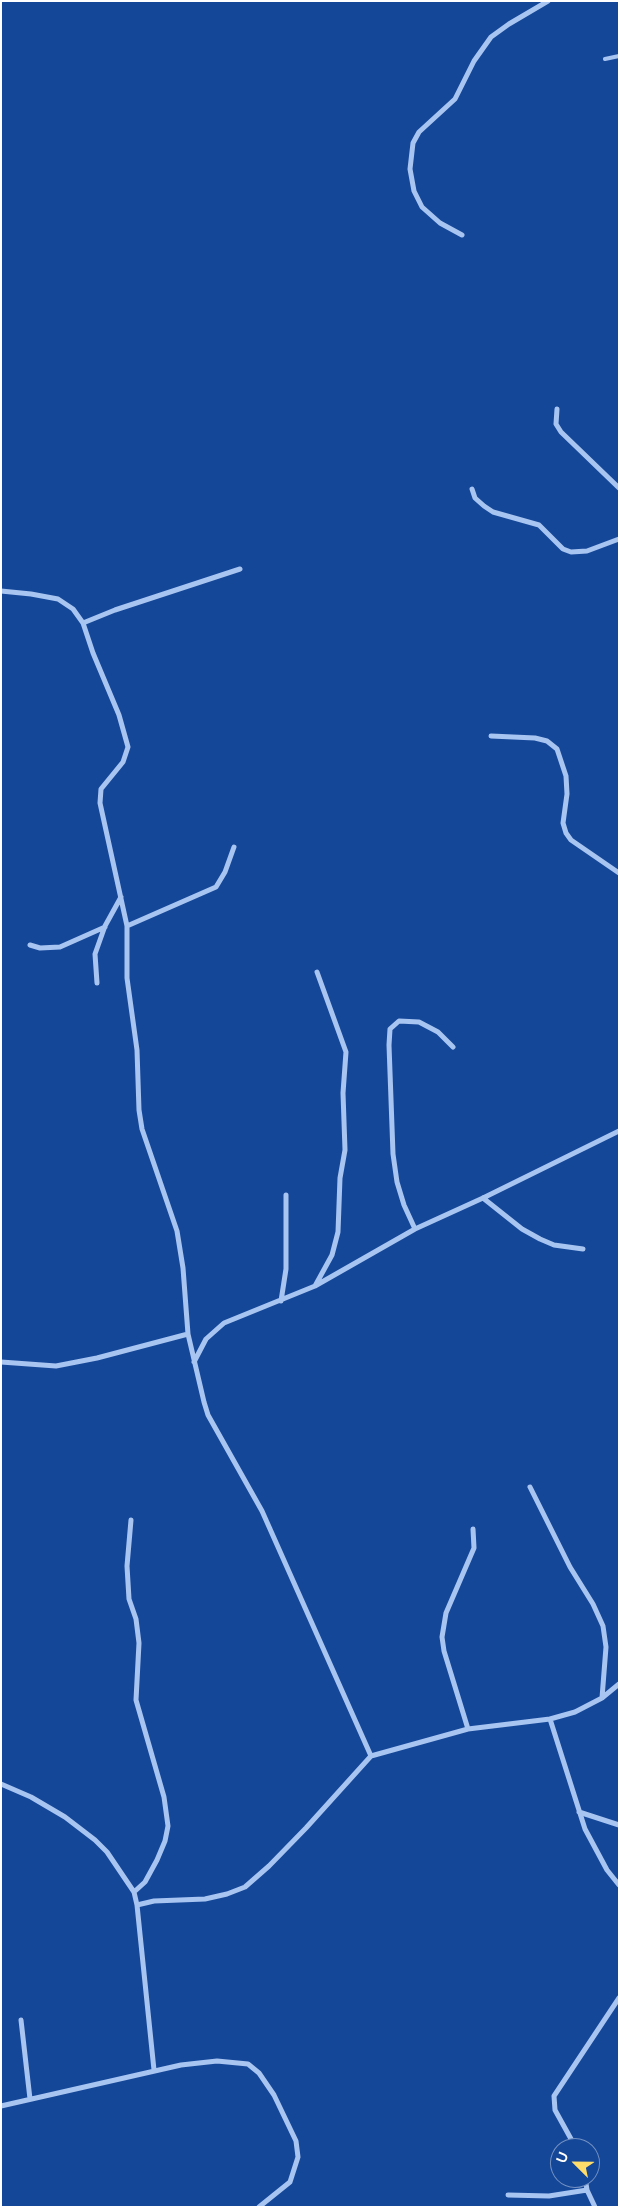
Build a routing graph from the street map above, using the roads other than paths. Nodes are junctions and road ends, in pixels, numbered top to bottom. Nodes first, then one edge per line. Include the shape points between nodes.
1 (548, 1) edge
2 (619, 56) edge
3 (604, 59) dead end
4 (462, 235) dead end
5 (557, 410) dead end
6 (619, 488) edge
7 (472, 489) dead end
8 (619, 539) edge
9 (240, 569) dead end
10 (1, 591) edge
11 (83, 623) junction
12 (491, 736) dead end
13 (234, 847) dead end
14 (619, 873) edge
15 (121, 897) junction
16 (105, 926) junction
17 (127, 926) junction
18 (30, 945) dead end
19 (317, 972) dead end
20 (96, 983) dead end
21 (453, 1047) dead end
22 (619, 1130) edge
23 (286, 1195) dead end
24 (483, 1198) junction
25 (415, 1228) junction
26 (583, 1249) dead end
27 (315, 1286) junction
28 (281, 1300) junction
29 (188, 1334) junction
30 (1, 1362) edge
31 (194, 1362) junction
32 (530, 1487) dead end
33 (130, 1520) dead end
34 (473, 1529) dead end
35 (619, 1684) edge
36 (602, 1698) junction
37 (550, 1719) junction
38 (468, 1729) junction
39 (371, 1756) junction
40 (1, 1784) edge
41 (579, 1812) junction
42 (619, 1826) edge
43 (619, 1885) edge
44 (134, 1892) junction
45 (138, 1905) junction
46 (619, 1998) edge
47 (22, 2020) dead end
48 (154, 2070) junction
49 (30, 2099) junction
50 (1, 2106) edge
51 (570, 2138) edge
52 (587, 2190) joint
53 (508, 2195) dead end
54 (260, 2207) edge
55 (595, 2207) edge

1 - 4 street via 491,38 474,61 455,99 419,132 413,143 410,170 414,191 422,208
2 - 3 lane
5 - 6 street via 556,424 561,432
7 - 8 street via 475,498 493,512 539,525 563,549 587,551
9 - 11 street
10 - 11 street via 58,599 73,608
11 - 15 street via 128,747 124,762 104,783 100,794
12 - 14 street via 535,738 547,741 557,749 566,776 563,823 566,833 571,840
13 - 17 street via 216,887
15 - 16 street
15 - 17 street
16 - 18 street via 60,947
16 - 20 street via 95,954
17 - 29 street via 127,978 137,1050 138,1110 176,1231 183,1268
19 - 27 street via 344,1043 346,1057 338,1232 332,1255
21 - 25 street via 438,1032 419,1022 399,1021 390,1029 393,1154 399,1190
22 - 24 street
23 - 28 street via 286,1270
24 - 25 street
24 - 26 street via 522,1230 554,1245
25 - 27 street
27 - 28 street
28 - 31 street via 224,1323 206,1339
29 - 30 street via 56,1366
29 - 31 street
31 - 39 street via 208,1415 262,1511
32 - 36 street via 603,1626 606,1647
33 - 44 street via 127,1572 129,1599 139,1643 136,1700 164,1797 168,1826 157,1860 145,1882
34 - 38 street via 474,1548 446,1613 442,1637
35 - 36 street
36 - 37 street via 575,1712
37 - 38 street
37 - 41 street
38 - 39 street
39 - 45 street via 300,1835 245,1887 205,1899 154,1901
40 - 44 street via 65,1817 95,1840
41 - 42 street
41 - 43 street via 597,1853
44 - 45 street
45 - 48 street
46 - 51 street via 554,2096 555,2110
47 - 49 street
48 - 49 street
48 - 54 street via 229,2061 248,2064 260,2073 296,2141 298,2157 290,2182
49 - 50 street
52 - 53 street via 549,2196
52 - 55 street

